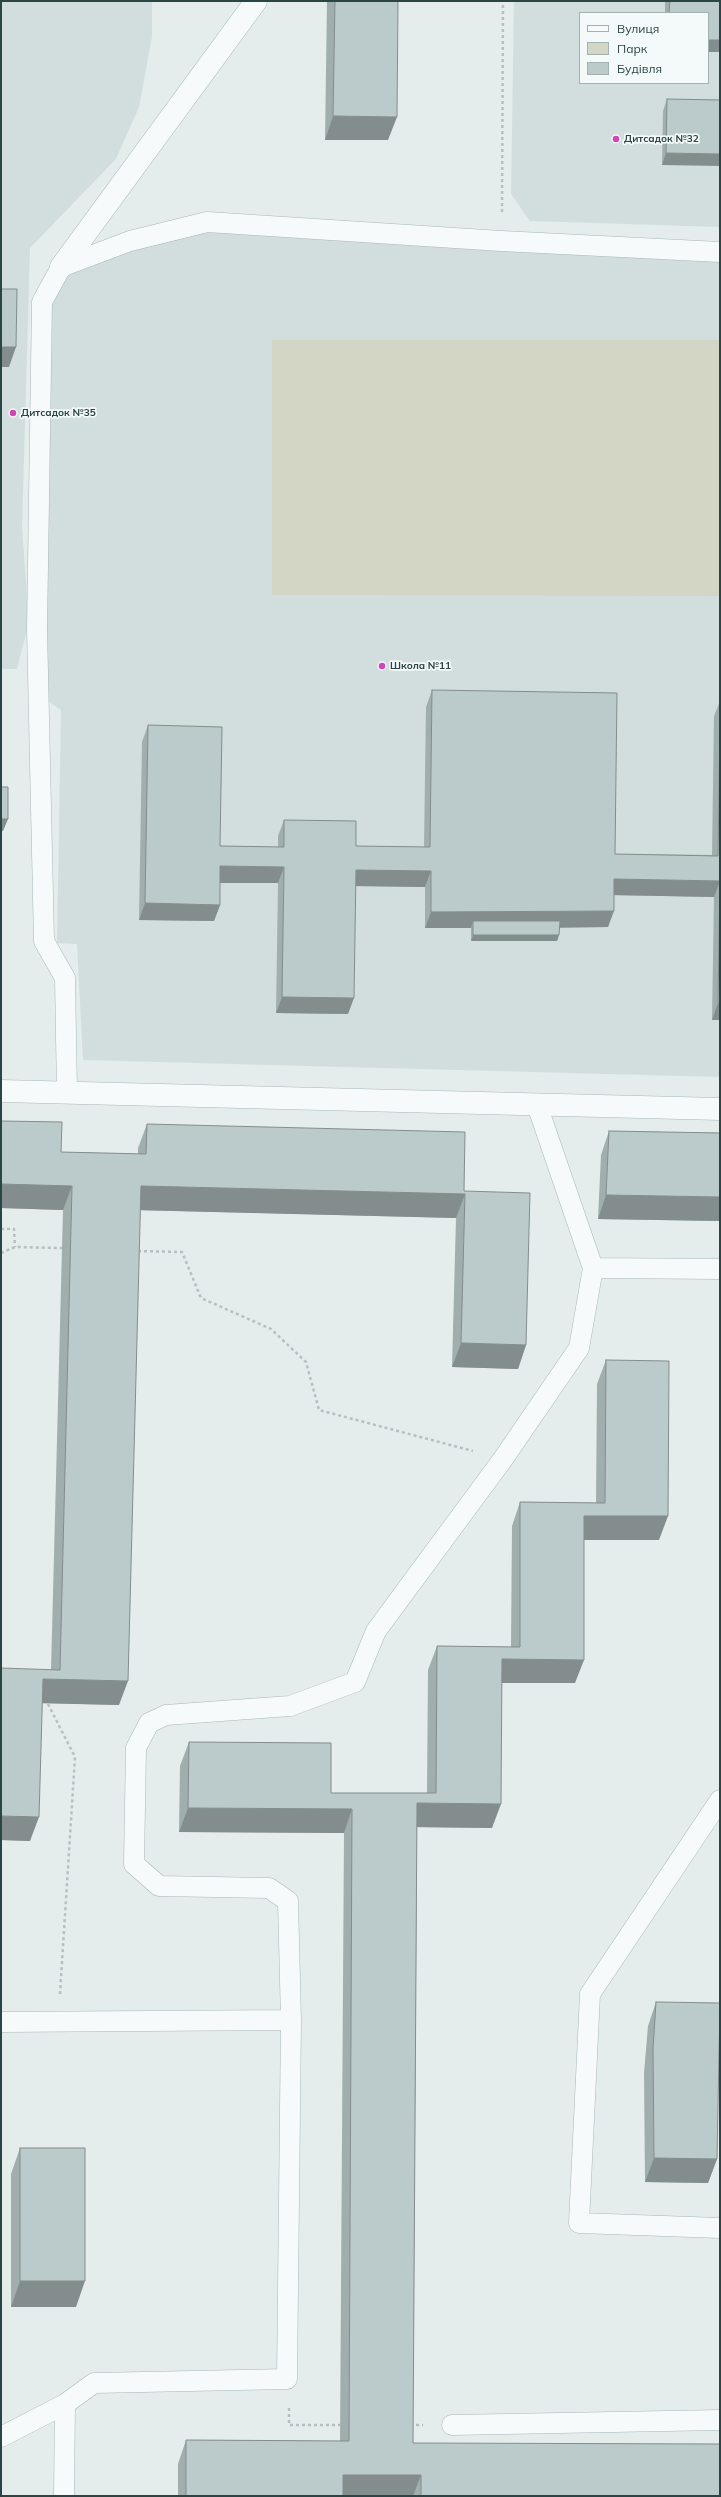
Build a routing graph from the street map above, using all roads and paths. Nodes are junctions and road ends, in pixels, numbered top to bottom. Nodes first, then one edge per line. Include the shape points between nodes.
1 (256, 1) edge
2 (503, 1) edge
3 (501, 241) junction
4 (720, 252) edge
5 (61, 267) junction
6 (1, 1091) edge
7 (67, 1093) junction
8 (537, 1105) junction
9 (720, 1109) edge
10 (1, 1229) edge
11 (15, 1247) junction
12 (62, 1248) dead end
13 (131, 1250) edge
14 (1, 1253) edge
15 (593, 1268) junction
16 (720, 1269) edge
17 (503, 1460) junction
18 (48, 1704) edge
19 (720, 1800) edge
20 (291, 2020) junction
21 (1, 2022) edge
22 (58, 2022) junction
23 (720, 2228) edge
24 (287, 2379) junction
25 (65, 2404) junction
26 (720, 2420) edge
27 (340, 2425) dead end
28 (452, 2425) dead end
29 (1, 2437) edge
30 (64, 2496) edge

1 - 5 street
2 - 3 path
3 - 4 lane
3 - 5 lane via 206,222 130,241
5 - 7 lane via 42,302 38,629 44,941 65,978
6 - 7 street
7 - 8 street
8 - 9 street
8 - 15 lane
10 - 11 path via 14,1230
11 - 12 path
11 - 14 path
13 - 17 path via 182,1252 201,1298 271,1329 306,1362 319,1410
15 - 16 lane
15 - 17 lane via 579,1348
17 - 20 lane via 376,1631 355,1682 290,1706 166,1715 149,1723 136,1748 134,1864 159,1886 270,1888 288,1901
18 - 22 path via 75,1757
19 - 23 lane via 590,1994 579,2223
20 - 22 lane
20 - 24 lane
21 - 22 lane
24 - 25 lane via 94,2383
24 - 27 path via 289,2425
25 - 29 lane
25 - 30 lane
26 - 28 lane

